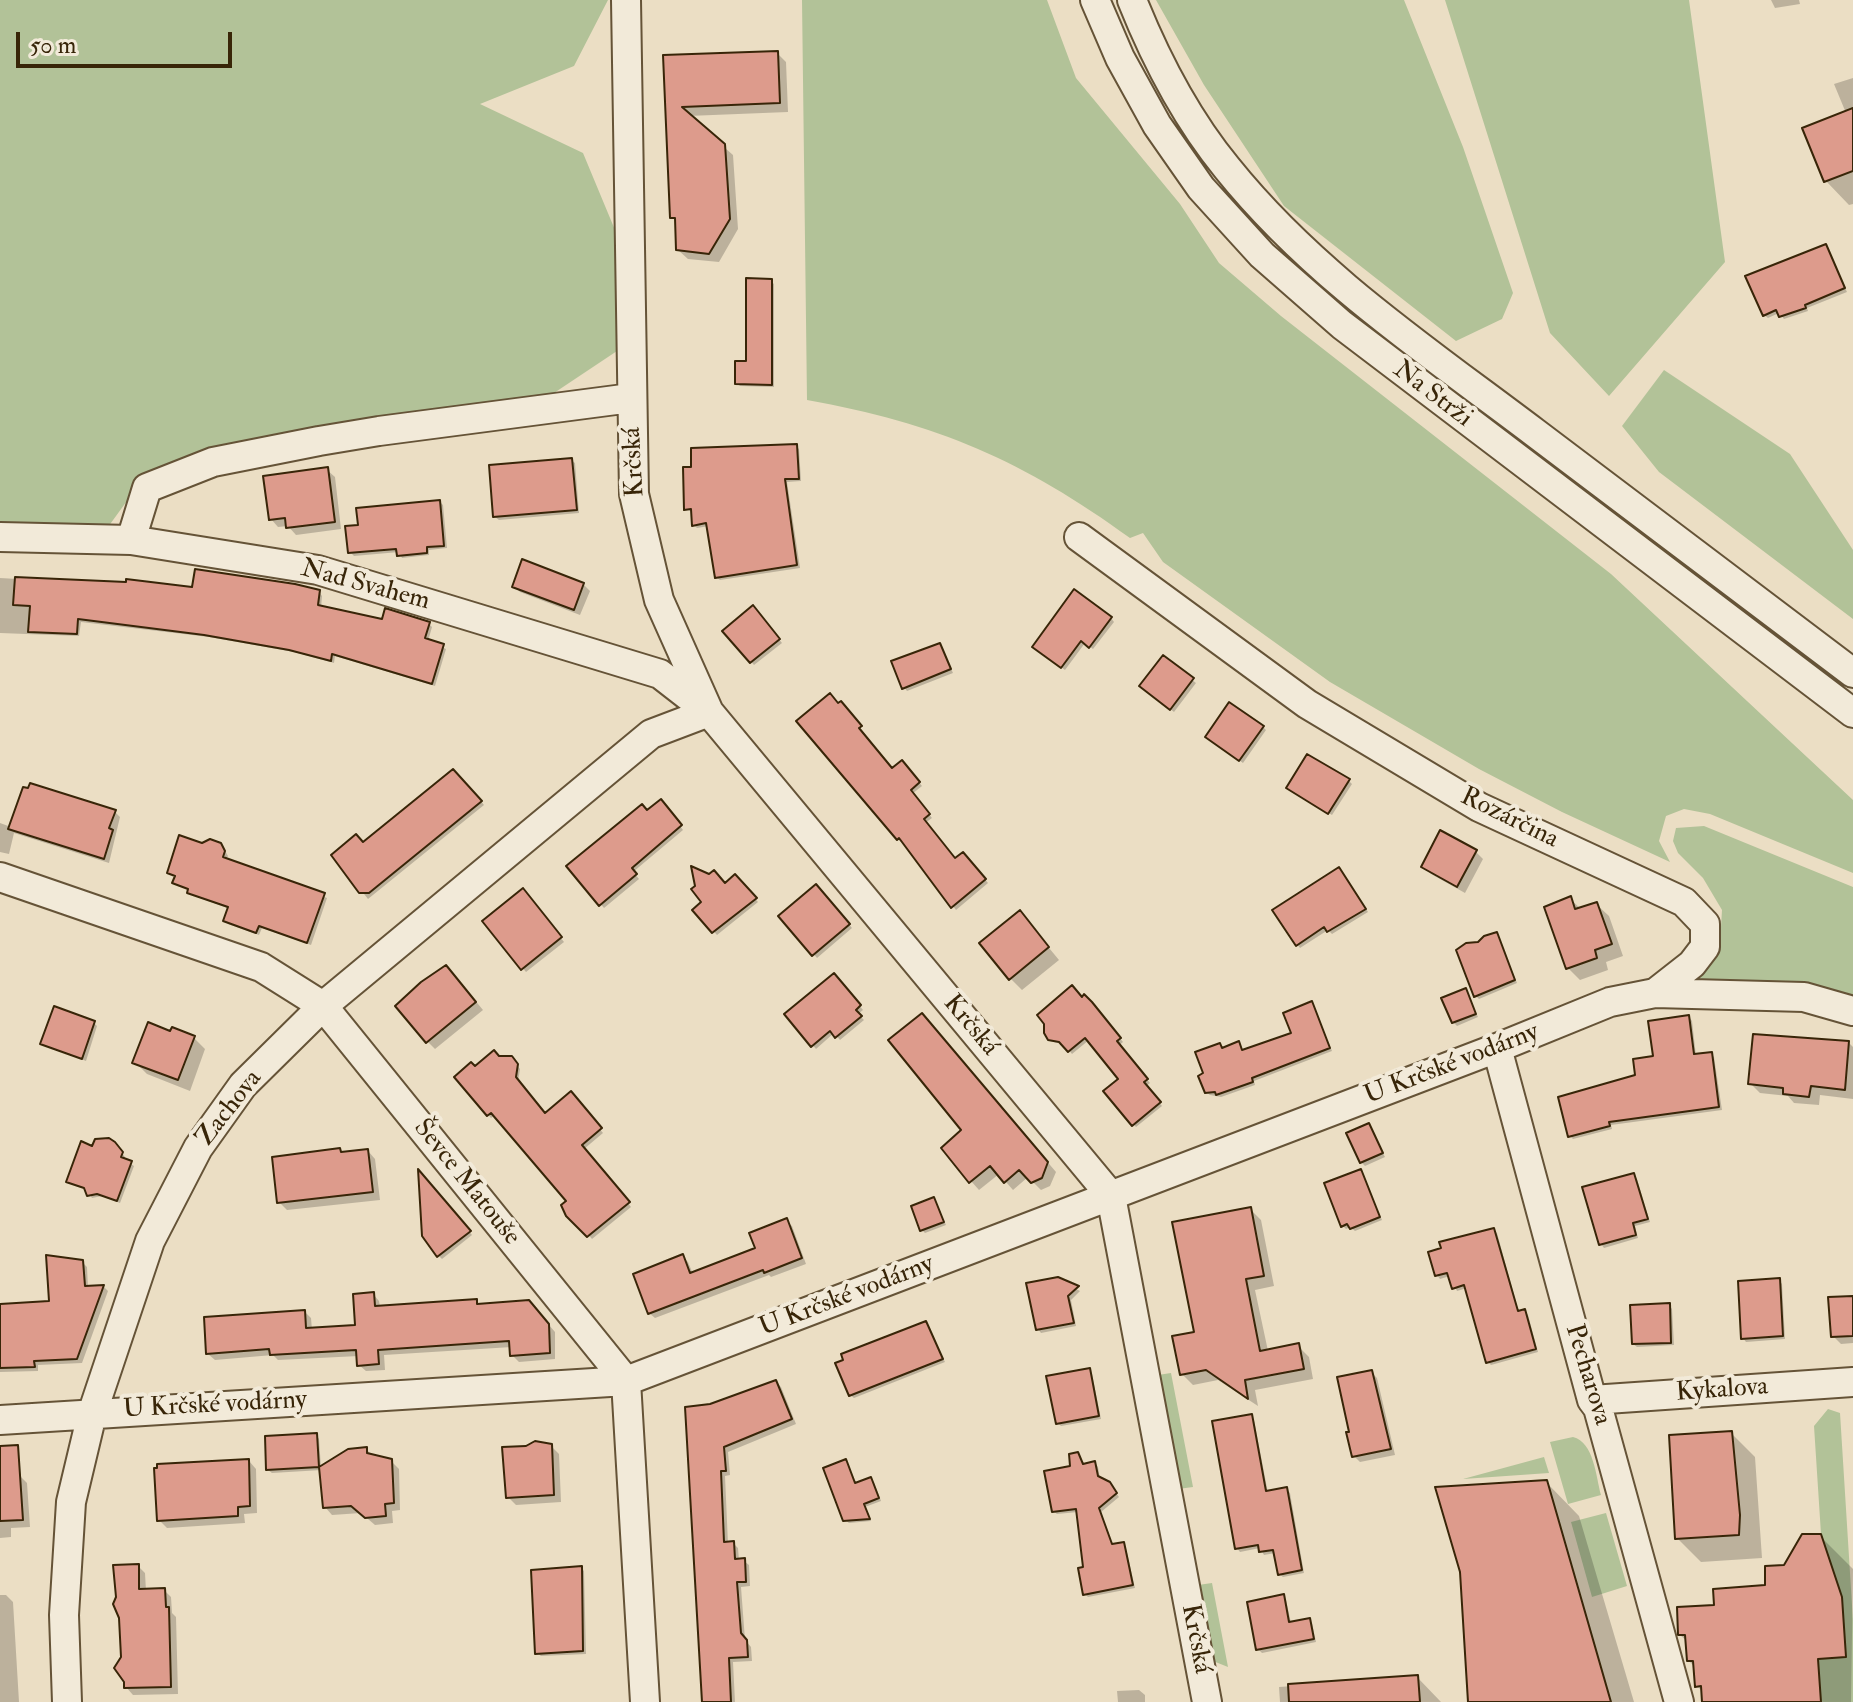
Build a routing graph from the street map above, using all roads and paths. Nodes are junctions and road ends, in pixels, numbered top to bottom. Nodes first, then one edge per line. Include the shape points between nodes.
1 (626, 0) edge
2 (1095, 0) edge
3 (1132, 0) edge
4 (631, 398) junction
5 (0, 537) edge
6 (1079, 537) dead end
7 (131, 540) junction
8 (1853, 673) edge
9 (709, 712) junction
10 (1853, 713) edge
11 (0, 877) edge
12 (1655, 993) junction
13 (323, 1006) junction
14 (1853, 1011) edge
15 (1497, 1048) junction
16 (1111, 1196) junction
17 (626, 1381) junction
18 (1853, 1382) edge
19 (1592, 1400) junction
20 (92, 1414) junction
21 (0, 1420) edge
22 (67, 1702) edge
23 (645, 1702) edge
24 (1207, 1702) edge
25 (1679, 1702) edge

1 - 4 street, Krčská
2 - 10 street, Na Strži via 1157,125 1201,188 1262,255 1353,334
3 - 8 street, Na Strži via 1183,107 1226,168 1281,229 1361,301
4 - 7 street, Krčská via 379,431 213,462 147,488
4 - 9 street, Krčská via 634,494 659,600
5 - 7 street, Nad Svahem
6 - 12 street, Rozárčina via 1320,712 1479,807 1684,902 1705,924 1705,947
7 - 9 street, Nad Svahem via 318,570 660,674
9 - 13 street, Zachova via 651,734
9 - 16 street, Krčská
11 - 13 street, Ševce Matouše via 261,967
12 - 14 street via 1804,997
12 - 15 street, U Krčské vodárny via 1610,1002
13 - 17 street, Ševce Matouše
13 - 20 street, Zachova via 243,1085 198,1148 150,1241
15 - 16 street, U Krčské vodárny
15 - 19 street, Pecharova
16 - 17 street, U Krčské vodárny
16 - 24 street, Krčská
17 - 20 street, U Krčské vodárny
17 - 23 street
18 - 19 street, Kykalova
19 - 25 street, Pecharova
20 - 21 street, U Krčské vodárny
20 - 22 street, Zachova via 71,1502 64,1615

